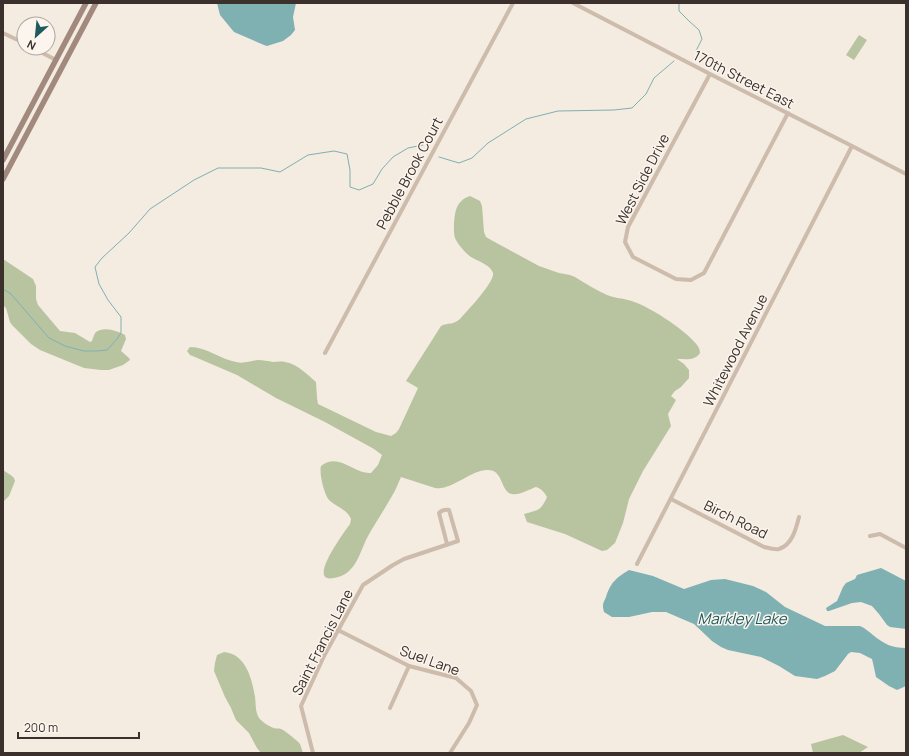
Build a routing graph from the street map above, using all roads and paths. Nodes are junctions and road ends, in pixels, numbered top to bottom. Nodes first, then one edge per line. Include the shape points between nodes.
1 (86, 3) edge
2 (96, 3) edge
3 (513, 3) edge
4 (573, 3) edge
5 (3, 33) edge
6 (16, 39) edge
7 (48, 56) edge
8 (56, 60) junction
9 (710, 74) junction
10 (788, 113) junction
11 (852, 146) junction
12 (3, 160) edge
13 (906, 174) edge
14 (3, 179) edge
15 (325, 352) dead end
16 (671, 499) junction
17 (799, 518) dead end
18 (870, 536) dead end
19 (447, 544) junction
20 (906, 548) edge
21 (637, 564) dead end
22 (338, 630) junction
23 (409, 666) junction
24 (390, 708) dead end
25 (313, 753) edge
26 (450, 753) edge

1 - 8 main road
2 - 14 main road
3 - 15 street, Pebble Brook Court
4 - 9 street, 170th Street East
5 - 6 street
7 - 8 street
8 - 12 main road
9 - 10 street, 170th Street East
9 - 10 street, West Side Drive via 628,227 625,242 632,257 676,279 691,280 704,273
10 - 11 street, 170th Street East
11 - 13 street, 170th Street East
11 - 16 street, Whitewood Avenue
16 - 17 street, Birch Road via 764,547 778,549 787,544
16 - 21 street, Whitewood Avenue
18 - 20 street via 880,534
19 - 19 street via 439,513 446,509 450,510 458,541
19 - 22 street, Saint Francis Lane via 398,562 363,585
22 - 23 street, Suel Lane
22 - 25 street, Saint Francis Lane via 301,706
23 - 24 street
23 - 26 street, Suel Lane via 456,678 472,690 477,705

